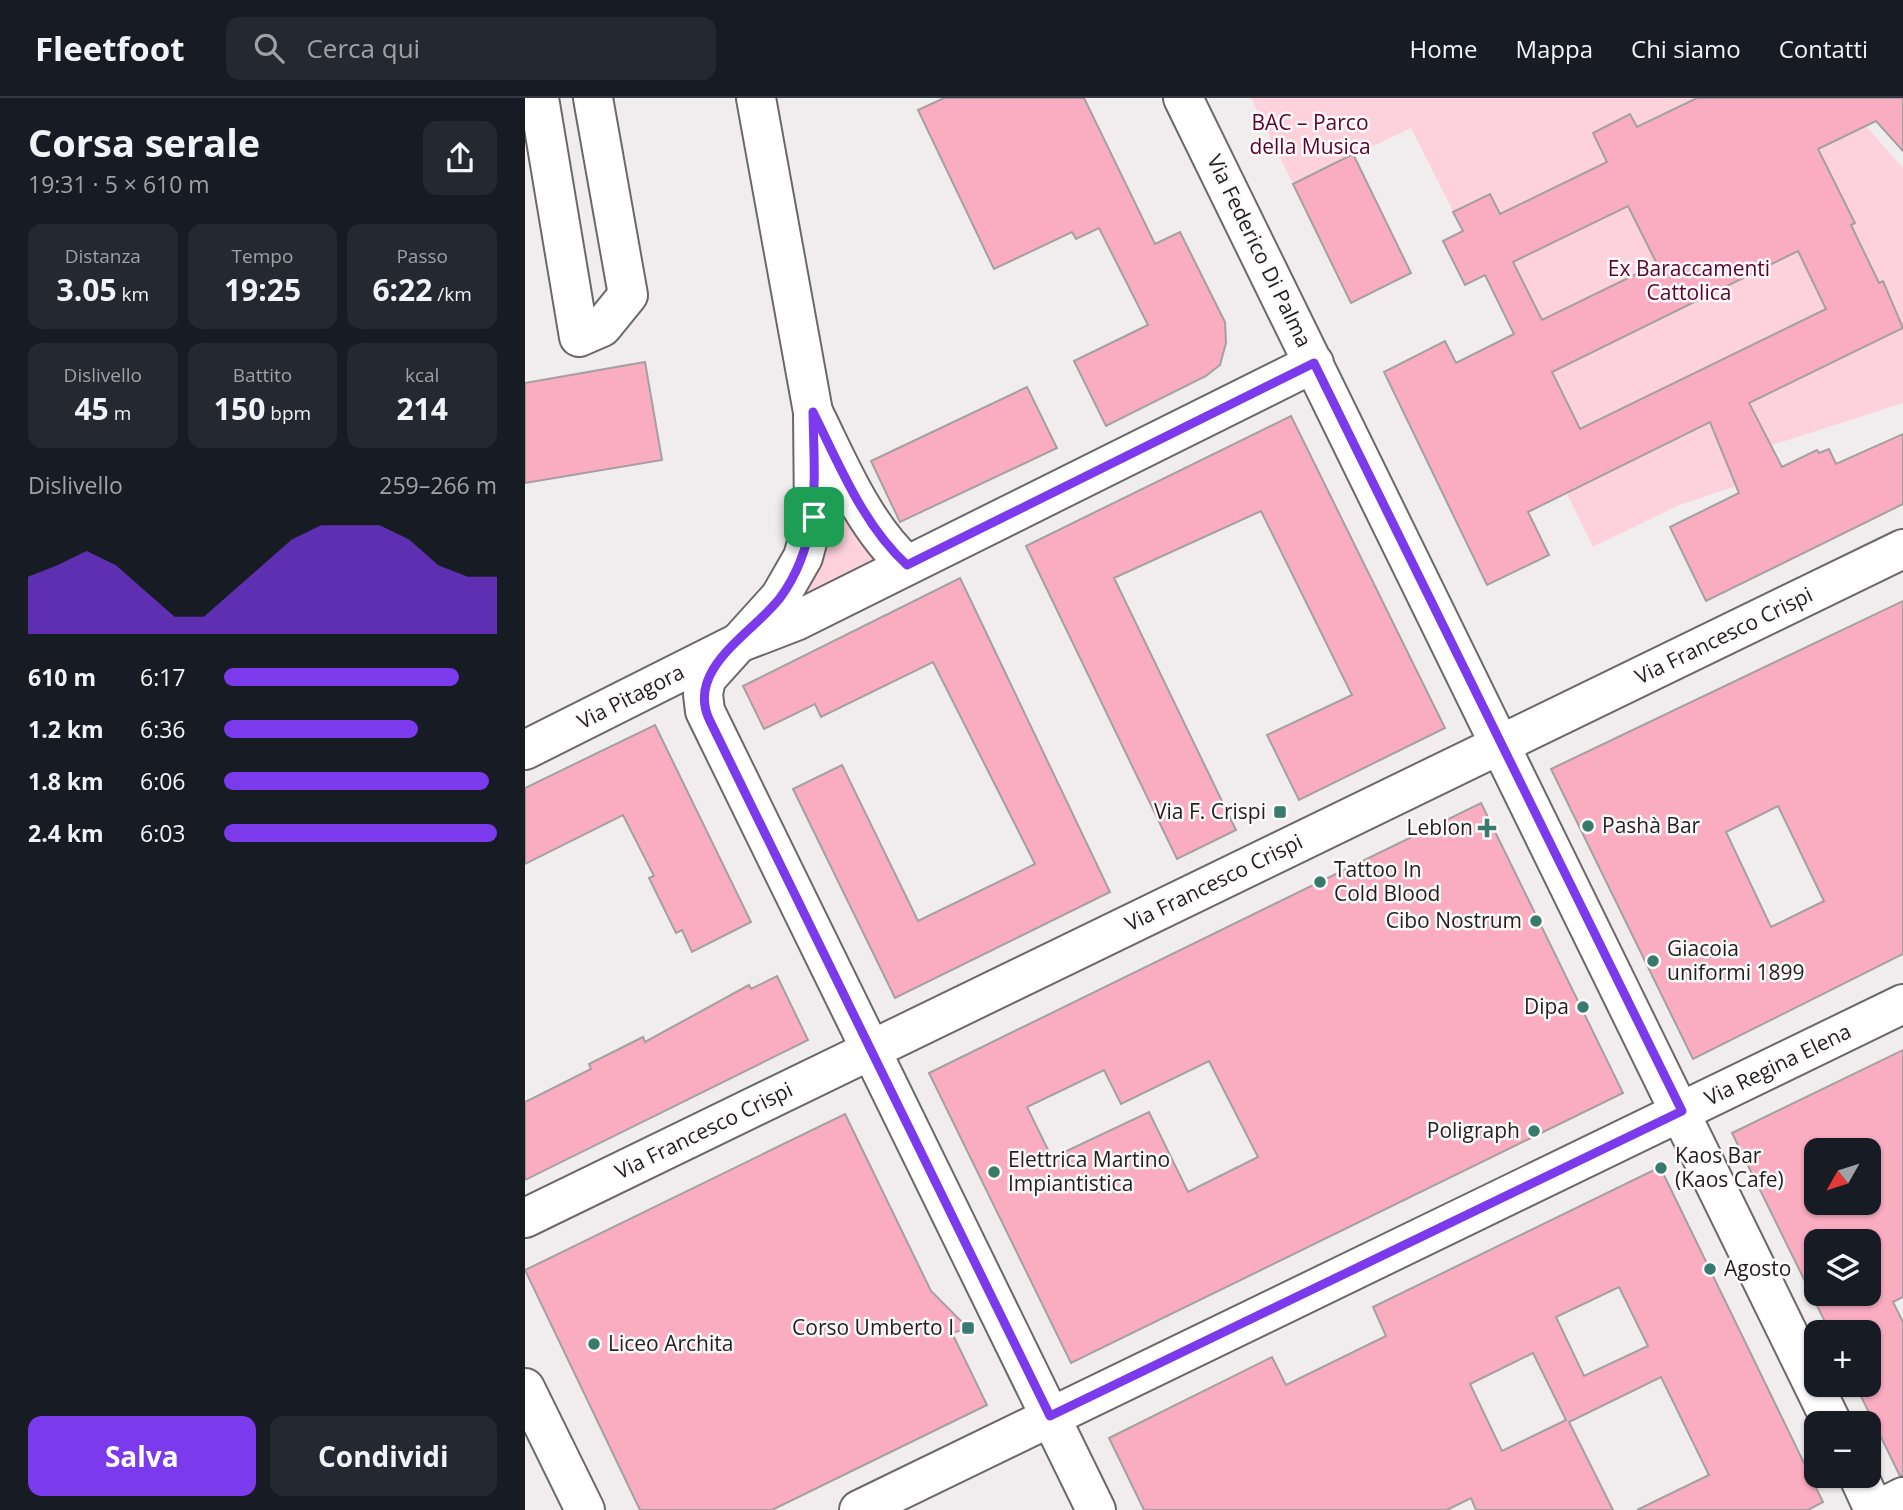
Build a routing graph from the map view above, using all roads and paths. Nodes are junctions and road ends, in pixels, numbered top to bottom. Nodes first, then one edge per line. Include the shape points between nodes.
1 (539, 98) edge
2 (593, 98) edge
3 (756, 98) edge
4 (1183, 98) edge
5 (1314, 363) junction
6 (813, 412) junction
7 (1903, 549) edge
8 (907, 565) junction
9 (736, 644) junction
10 (1502, 744) junction
11 (525, 750) edge
12 (1903, 1004) edge
13 (871, 1050) junction
14 (1682, 1111) junction
15 (525, 1218) edge
16 (525, 1388) edge
17 (1826, 1411) edge
18 (1050, 1416) junction
19 (1865, 1488) edge
20 (1903, 1497) edge
21 (585, 1510) edge
22 (859, 1510) edge
23 (1096, 1510) edge
24 (1876, 1510) edge

1 - 2 street via 579,337 602,327 628,295
3 - 6 street
4 - 5 street, Via Federico Di Palma
5 - 8 street
5 - 10 street, Via Federico Di Palma
6 - 8 street via 875,528
6 - 9 street via 814,517 803,557 780,597
7 - 10 street, Via Francesco Crispi
8 - 9 street via 796,621
9 - 11 street, Via Pitagora
9 - 13 street via 706,679 705,711
10 - 13 street, Via Francesco Crispi
10 - 14 street, Via Federico Di Palma
12 - 14 street, Via Regina Elena
13 - 15 street, Via Francesco Crispi
13 - 18 street
14 - 17 street, Via Federico Di Palma
14 - 18 street, Via Regina Elena
16 - 21 street
18 - 22 street, Via Regina Elena
18 - 23 street
19 - 24 street
20 - 24 street

